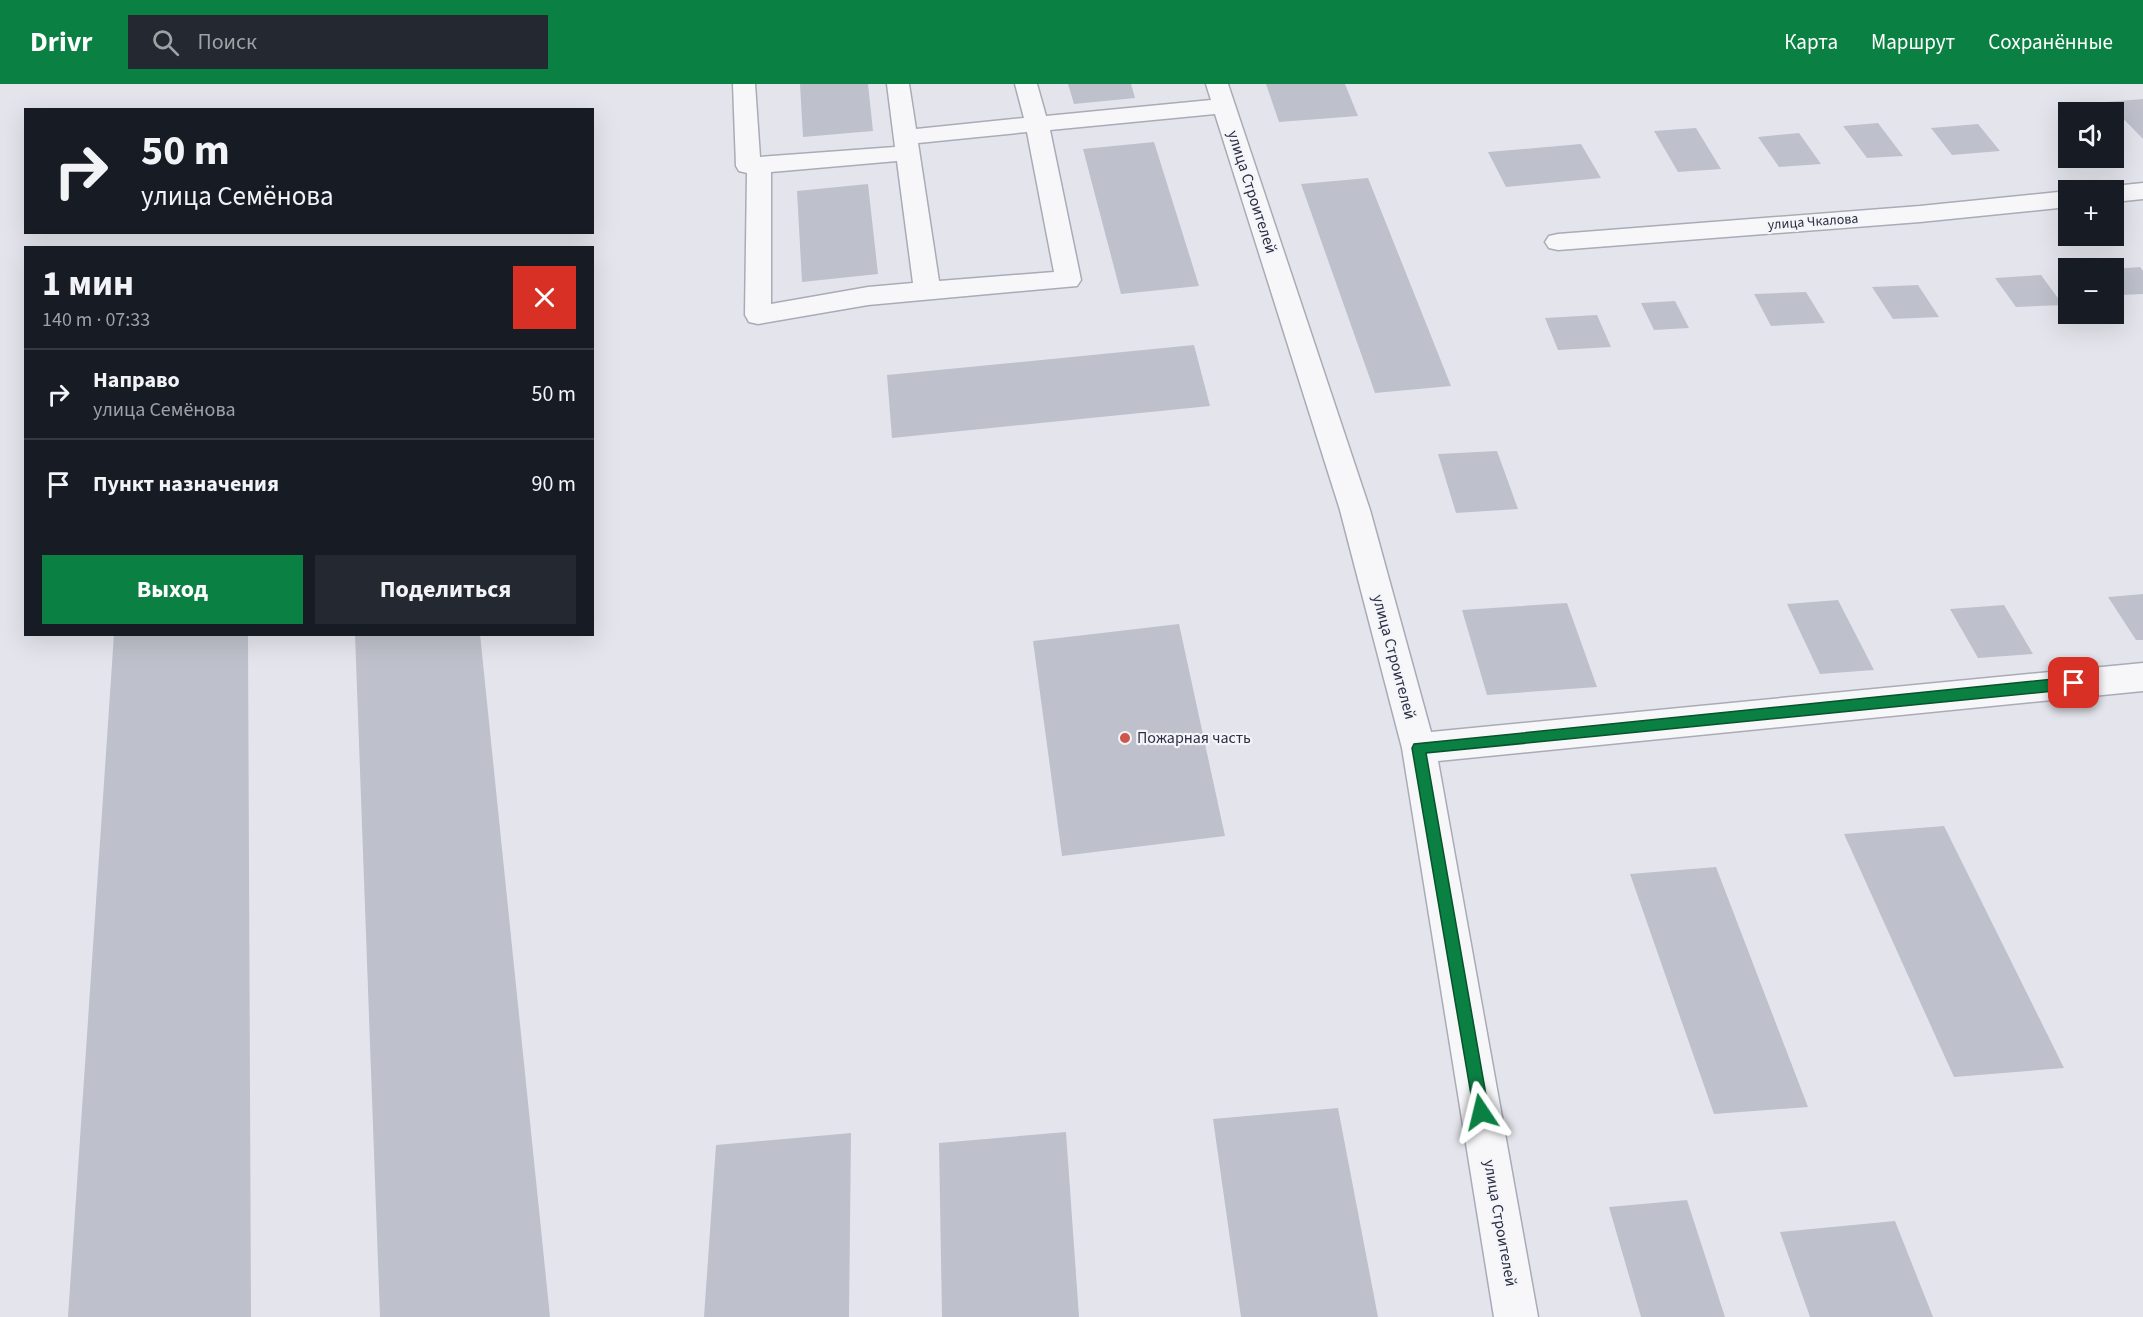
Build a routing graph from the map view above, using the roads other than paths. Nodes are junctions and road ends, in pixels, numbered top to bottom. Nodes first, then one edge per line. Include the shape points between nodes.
1 (744, 84) edge
2 (898, 84) edge
3 (1026, 84) edge
4 (1221, 95) edge
5 (1037, 125) junction
6 (906, 145) junction
7 (759, 165) junction
8 (2143, 191) edge
9 (2124, 193) edge
10 (2058, 200) edge
11 (1558, 242) dead end
12 (927, 290) junction
13 (2143, 677) edge
14 (1419, 748) junction
15 (1516, 1317) edge

1 - 7 street via 748,166
2 - 6 street
3 - 5 street
4 - 5 street
4 - 14 street, улица Строителей via 1355,510
5 - 6 street
5 - 12 street via 1068,280
6 - 7 street
6 - 12 street
7 - 12 street via 758,315
8 - 9 street
10 - 11 street, улица Чкалова
13 - 14 street
14 - 15 street, улица Строителей

